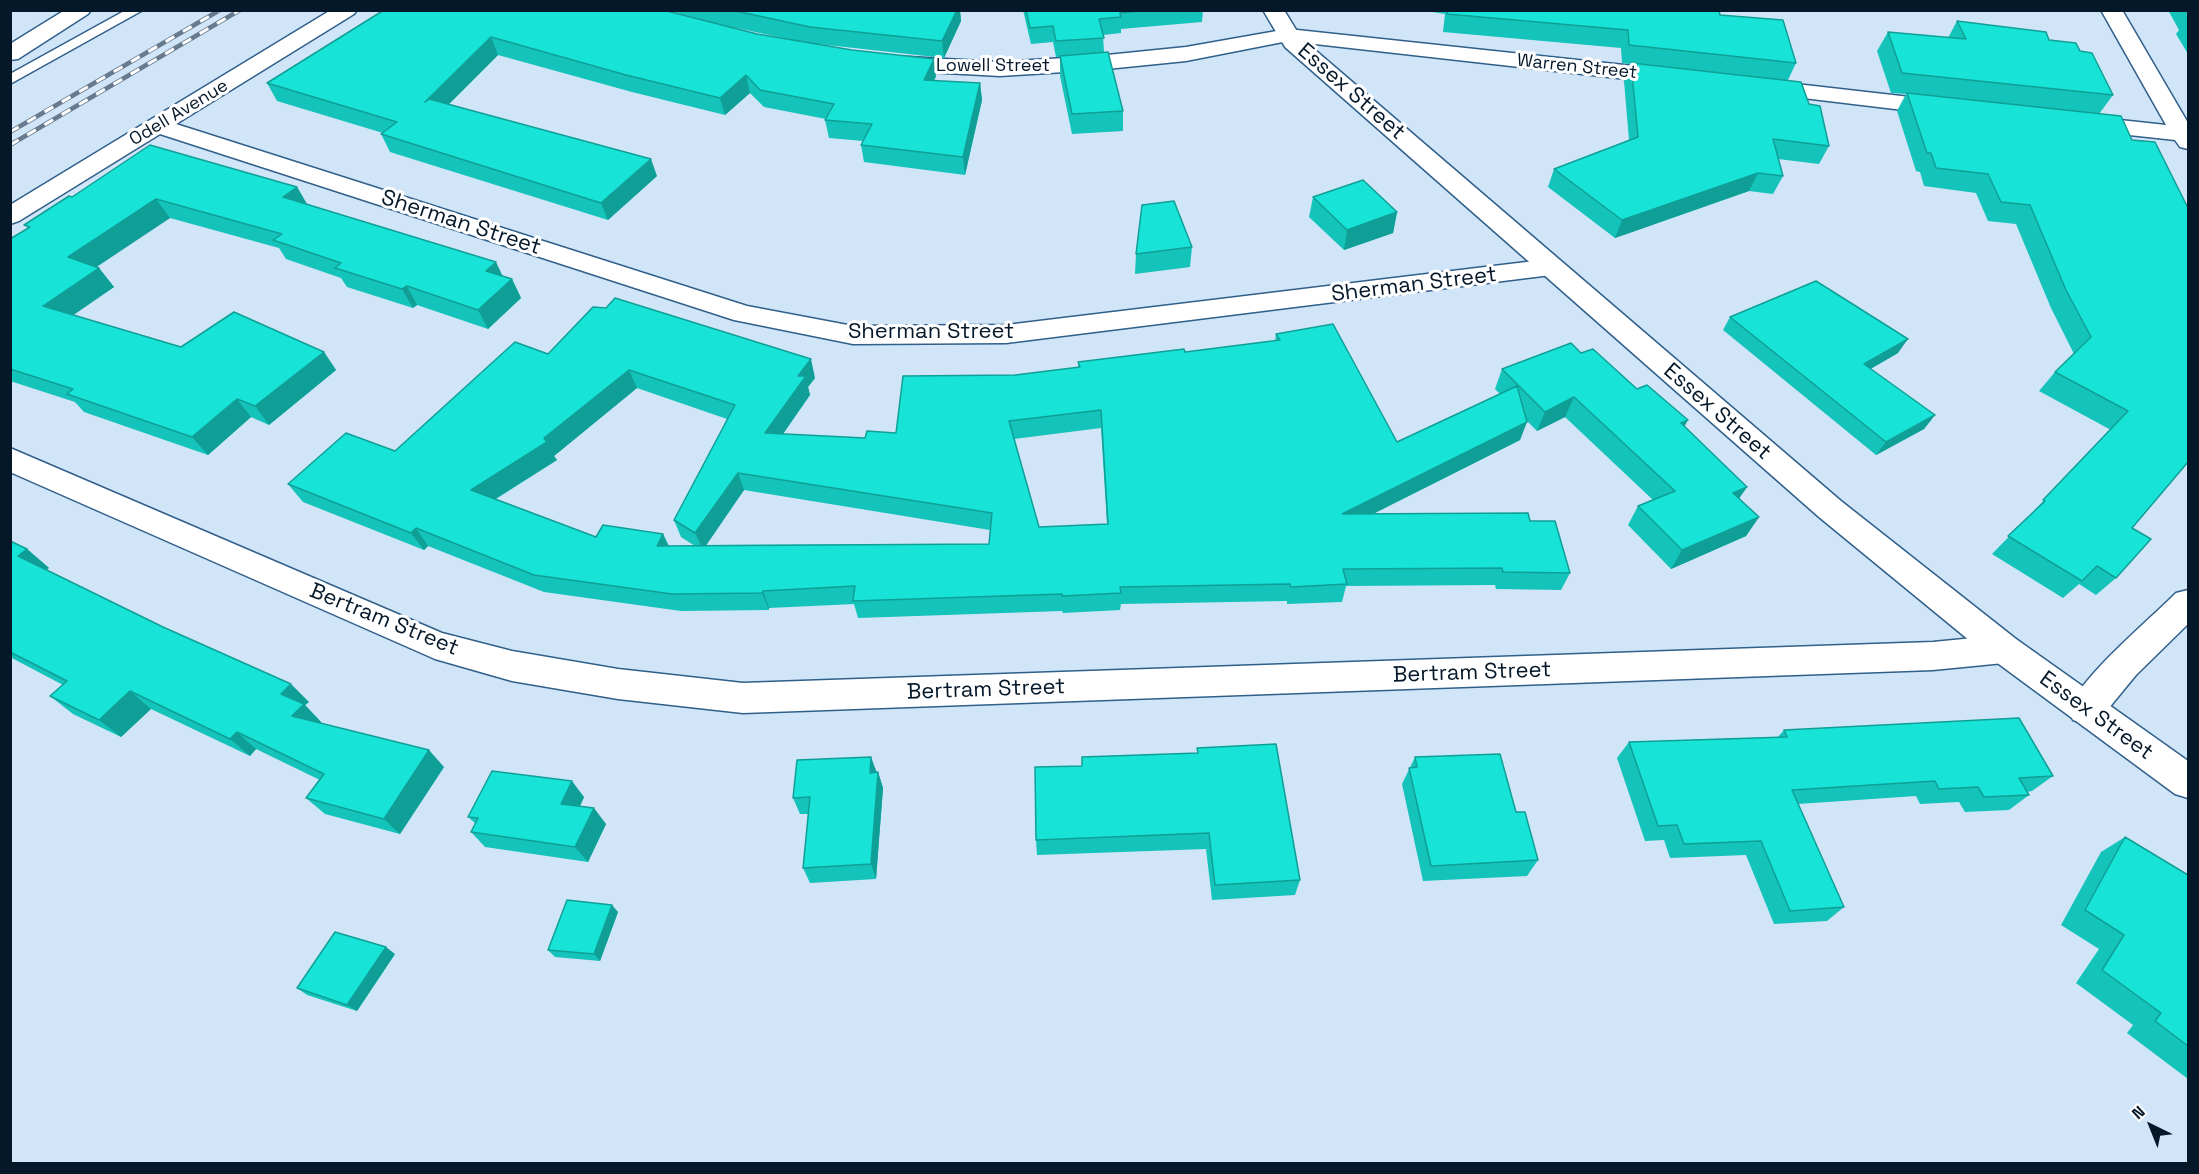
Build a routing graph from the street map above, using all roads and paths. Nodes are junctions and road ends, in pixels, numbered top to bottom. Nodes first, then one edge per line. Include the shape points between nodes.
1 (81, 10) edge
2 (137, 10) edge
3 (347, 10) edge
4 (2111, 10) edge
5 (1281, 23) edge
6 (10, 54) edge
7 (874, 62) edge
8 (1688, 79) edge
9 (10, 80) edge
10 (1736, 85) edge
11 (1971, 110) edge
12 (2066, 121) edge
13 (158, 126) junction
14 (2187, 137) edge
15 (10, 216) edge
16 (1551, 267) junction
17 (10, 459) edge
18 (2188, 603) edge
19 (2004, 649) junction
20 (2086, 709) junction
21 (2188, 782) edge

1 - 6 street
2 - 9 lane
3 - 13 street, Odell Avenue
4 - 14 street
5 - 7 street, Lowell Street via 1186,54 1000,69
5 - 8 street, Warren Street
5 - 16 street, Essex Street
10 - 11 street
12 - 14 street
13 - 15 street, Odell Avenue
13 - 16 street, Sherman Street via 744,314 853,335 1006,334
16 - 19 street, Essex Street via 1830,509
17 - 19 street, Bertram Street via 435,645 513,666 618,684 743,698 1933,656
18 - 20 street via 2124,665
19 - 20 street, Essex Street
20 - 21 street, Essex Street

